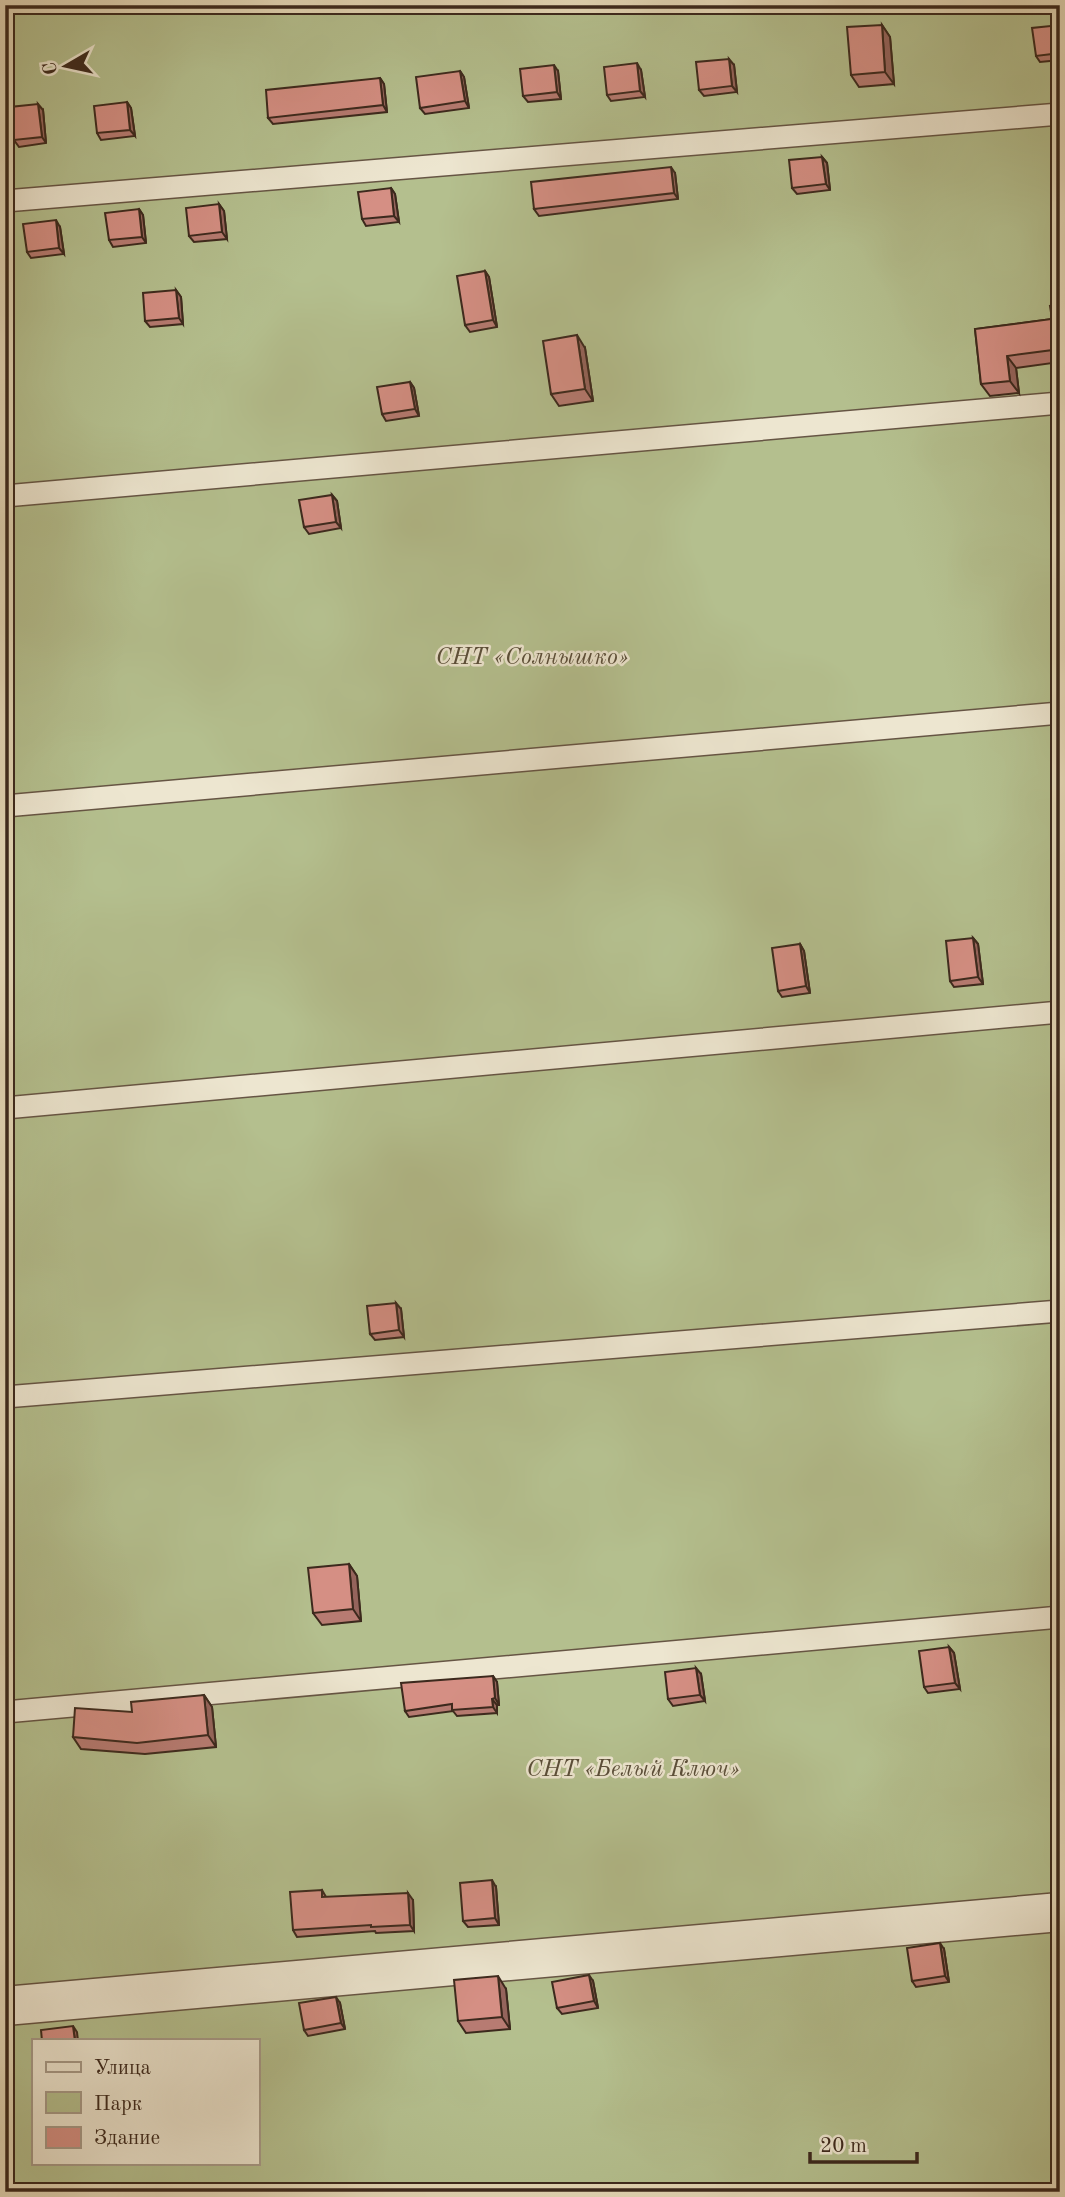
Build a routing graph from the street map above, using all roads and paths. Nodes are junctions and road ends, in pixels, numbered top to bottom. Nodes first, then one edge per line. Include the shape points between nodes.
1 (1060, 114) edge
2 (5, 201) edge
3 (1060, 403) edge
4 (5, 496) edge
5 (1060, 713) edge
6 (5, 806) edge
7 (1060, 1012) edge
8 (5, 1108) edge
9 (1060, 1311) edge
10 (5, 1397) edge
11 (1060, 1617) edge
12 (5, 1712) edge
13 (1060, 1912) edge
14 (5, 2006) edge

1 - 2 lane
3 - 4 lane
5 - 6 lane
7 - 8 lane
9 - 10 lane
11 - 12 lane
13 - 14 street

